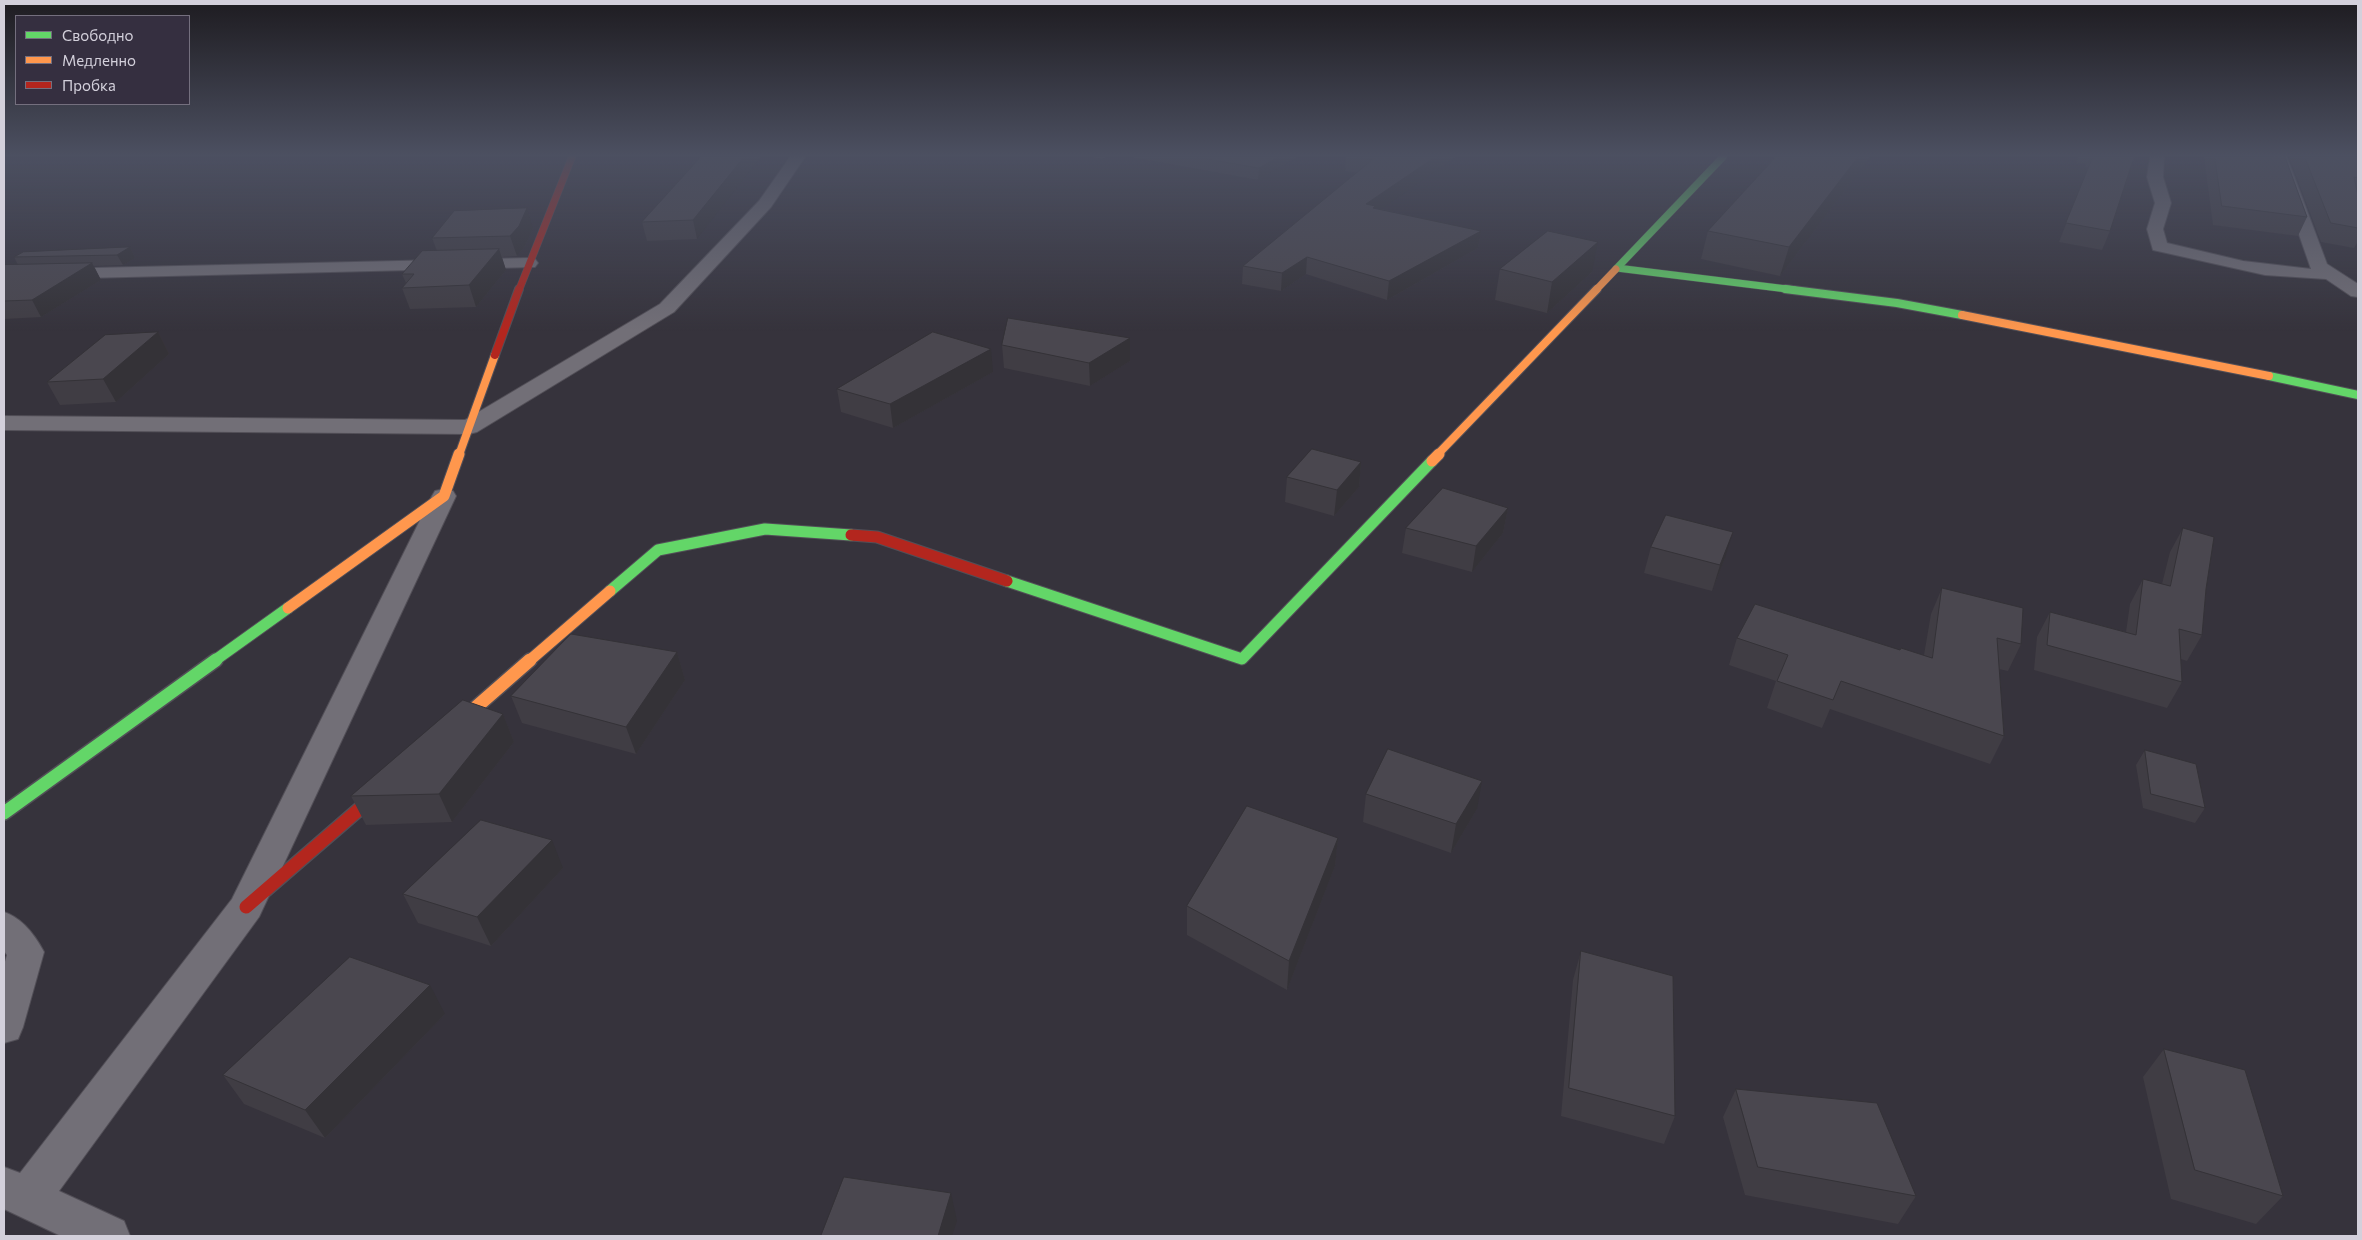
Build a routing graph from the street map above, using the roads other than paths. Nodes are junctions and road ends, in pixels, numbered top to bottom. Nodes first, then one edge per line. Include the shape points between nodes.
1 (549, 215) edge
2 (755, 215) edge
3 (1668, 215) edge
4 (2159, 215) edge
5 (2300, 215) edge
6 (529, 263) junction
7 (1617, 268) junction
8 (2329, 274) junction
9 (4, 275) edge
10 (2358, 292) edge
11 (2358, 395) edge
12 (4, 423) edge
13 (469, 427) junction
14 (444, 496) junction
15 (441, 738) edge
16 (396, 777) edge
17 (4, 813) edge
18 (246, 907) junction
19 (4, 926) edge
20 (4, 1027) edge
21 (16, 1192) edge
22 (108, 1236) edge

1 - 6 street
2 - 13 street via 667,308
3 - 7 street
4 - 8 street via 2155,229 2159,246 2205,258 2277,270
5 - 8 street via 2319,268
6 - 9 street
6 - 13 street
7 - 11 street via 1897,304 2054,332
7 - 15 street via 1242,659 876,536 765,529 658,550
8 - 10 street
12 - 13 street
13 - 14 street
14 - 17 street
14 - 18 street
16 - 18 street
18 - 21 street
19 - 20 street via 26,952
21 - 22 street

